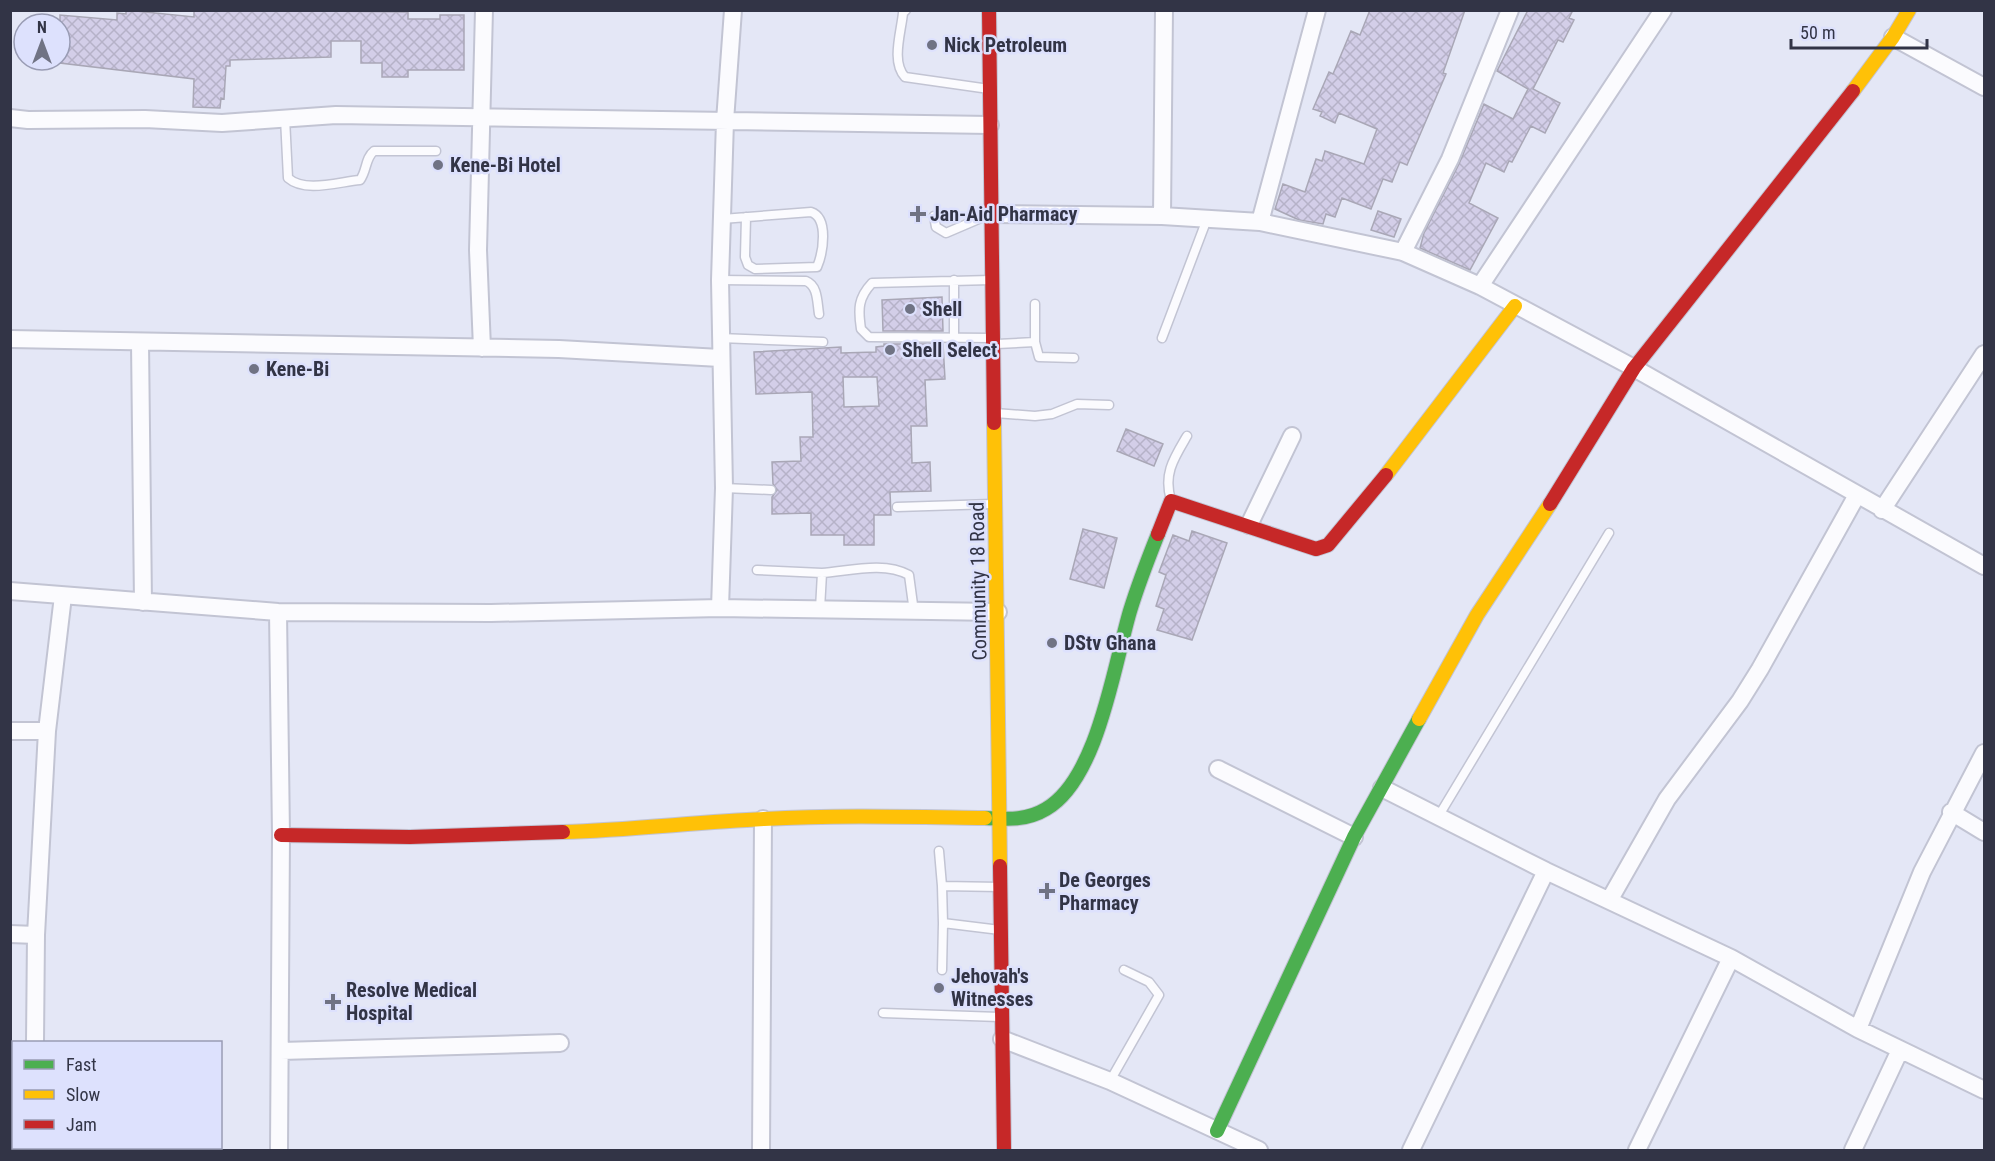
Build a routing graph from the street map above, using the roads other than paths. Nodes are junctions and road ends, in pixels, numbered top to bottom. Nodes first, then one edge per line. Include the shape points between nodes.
1 (484, 10) edge
2 (734, 10) edge
3 (906, 10) edge
4 (989, 10) edge
5 (1164, 10) edge
6 (1317, 10) edge
7 (1510, 10) edge
8 (1663, 10) edge
9 (1909, 10) edge
10 (1893, 37) junction
11 (1984, 87) edge
12 (989, 89) junction
13 (10, 118) edge
14 (285, 118) junction
15 (481, 118) junction
16 (725, 121) junction
17 (990, 125) junction
18 (436, 151) dead end
19 (991, 214) junction
20 (934, 216) dead end
21 (1162, 216) junction
22 (746, 217) junction
23 (722, 219) junction
24 (1207, 219) junction
25 (1260, 222) junction
26 (1403, 252) junction
27 (720, 280) junction
28 (954, 280) junction
29 (992, 280) junction
30 (1480, 286) junction
31 (1035, 304) dead end
32 (1515, 306) junction
33 (819, 314) dead end
34 (720, 338) junction
35 (10, 339) edge
36 (954, 339) junction
37 (1162, 339) dead end
38 (993, 341) junction
39 (823, 342) dead end
40 (1035, 342) junction
41 (140, 343) junction
42 (482, 348) junction
43 (1984, 354) edge
44 (720, 358) junction
45 (1074, 358) dead end
46 (1634, 368) junction
47 (1109, 405) dead end
48 (994, 413) junction
49 (1187, 436) dead end
50 (1292, 436) dead end
51 (724, 488) junction
52 (771, 490) dead end
53 (1857, 495) junction
54 (1171, 501) junction
55 (996, 504) junction
56 (897, 507) dead end
57 (1882, 510) junction
58 (1250, 525) junction
59 (1609, 533) dead end
60 (1984, 566) edge
61 (757, 570) dead end
62 (822, 573) junction
63 (10, 591) edge
64 (63, 596) junction
65 (143, 602) junction
66 (720, 608) junction
67 (820, 609) junction
68 (278, 612) junction
69 (914, 612) junction
70 (998, 612) junction
71 (47, 730) junction
72 (10, 731) edge
73 (1984, 753) edge
74 (1218, 769) dead end
75 (1382, 788) junction
76 (1951, 812) junction
77 (999, 816) junction
78 (1438, 817) junction
79 (763, 819) junction
80 (1984, 832) edge
81 (281, 835) junction
82 (1354, 837) junction
83 (939, 851) dead end
84 (1546, 871) junction
85 (942, 886) junction
86 (1000, 887) junction
87 (1610, 899) junction
88 (943, 923) junction
89 (1000, 930) junction
90 (10, 934) edge
91 (36, 935) junction
92 (1731, 958) junction
93 (942, 970) dead end
94 (1124, 970) dead end
95 (882, 1013) dead end
96 (1003, 1017) junction
97 (1858, 1029) junction
98 (1002, 1039) junction
99 (35, 1041) edge
100 (560, 1043) dead end
101 (1900, 1050) junction
102 (281, 1051) junction
103 (1110, 1081) junction
104 (1984, 1090) edge
105 (1217, 1131) junction
106 (279, 1150) edge
107 (761, 1150) edge
108 (1004, 1150) edge
109 (1259, 1150) edge
110 (1411, 1150) edge
111 (1637, 1150) edge
112 (1853, 1150) edge

1 - 15 street
2 - 16 street
3 - 12 lane via 898,59 898,69 905,77
4 - 12 street, Community 18 Road
5 - 21 street
6 - 25 street
7 - 26 street via 1450,159
8 - 30 street
9 - 10 street
10 - 11 street
10 - 46 street via 1796,167
12 - 17 street, Community 18 Road
13 - 14 street via 222,123
14 - 15 street via 336,114
14 - 18 lane via 288,178 295,184 360,180 374,151
15 - 16 street
15 - 42 street via 478,250
16 - 17 street
16 - 23 street
17 - 19 street, Community 18 Road
19 - 20 lane via 946,233 936,227
19 - 21 street
19 - 29 street, Community 18 Road
21 - 24 street
22 - 22 lane via 817,213 822,233 817,267 755,269 747,265
22 - 23 lane
23 - 27 street
24 - 25 street
24 - 37 lane
25 - 26 street
26 - 30 street
27 - 33 lane via 812,283
27 - 34 street
28 - 29 lane
28 - 36 lane
28 - 36 lane via 872,283 862,293 858,307 861,329 869,337
29 - 38 street, Community 18 Road
30 - 32 street
31 - 40 lane
32 - 46 street
32 - 58 street via 1328,545 1316,549
34 - 39 lane
34 - 44 street
35 - 41 street
36 - 38 lane
38 - 40 lane
38 - 48 street, Community 18 Road
40 - 45 lane via 1039,357
41 - 42 street
41 - 65 street
42 - 44 street
43 - 57 street
44 - 51 street
46 - 53 street
46 - 75 street via 1477,615
47 - 48 lane via 1077,404 1035,416
48 - 55 street, Community 18 Road
49 - 54 lane via 1168,469
50 - 58 street
51 - 52 lane
51 - 66 street
53 - 57 street
53 - 87 street via 1760,669 1666,799
54 - 58 street
54 - 77 street via 1130,612 1094,741 1067,791 1040,815 1024,819
55 - 56 lane
55 - 70 street, Community 18 Road
57 - 60 street
59 - 78 lane
61 - 62 lane
62 - 67 lane
62 - 69 lane via 900,570 909,575
63 - 64 street
64 - 65 street
64 - 71 street
65 - 68 street
66 - 67 street
66 - 68 street
67 - 69 street
68 - 81 street
69 - 70 street
70 - 77 street, Community 18 Road
71 - 72 street
71 - 91 street
73 - 76 street
74 - 82 street
75 - 78 street
75 - 82 street
76 - 80 street
76 - 97 street via 1922,872
77 - 79 street
77 - 86 street, Community 18 Road
78 - 84 street
79 - 81 street via 633,830 410,837
79 - 107 street
81 - 102 street
82 - 105 street
83 - 85 lane
84 - 87 street
84 - 110 street
85 - 86 lane
85 - 88 lane
86 - 89 street, Community 18 Road
87 - 92 street
88 - 89 lane
88 - 93 lane
89 - 96 street, Community 18 Road
90 - 91 street
91 - 99 street
92 - 97 street
92 - 111 street
94 - 103 lane via 1149,982 1159,995
95 - 96 lane
96 - 98 street, Community 18 Road
97 - 101 street
98 - 103 street
98 - 108 street, Community 18 Road
100 - 102 street
101 - 104 street
101 - 112 street
102 - 106 street
103 - 105 street
105 - 109 street

